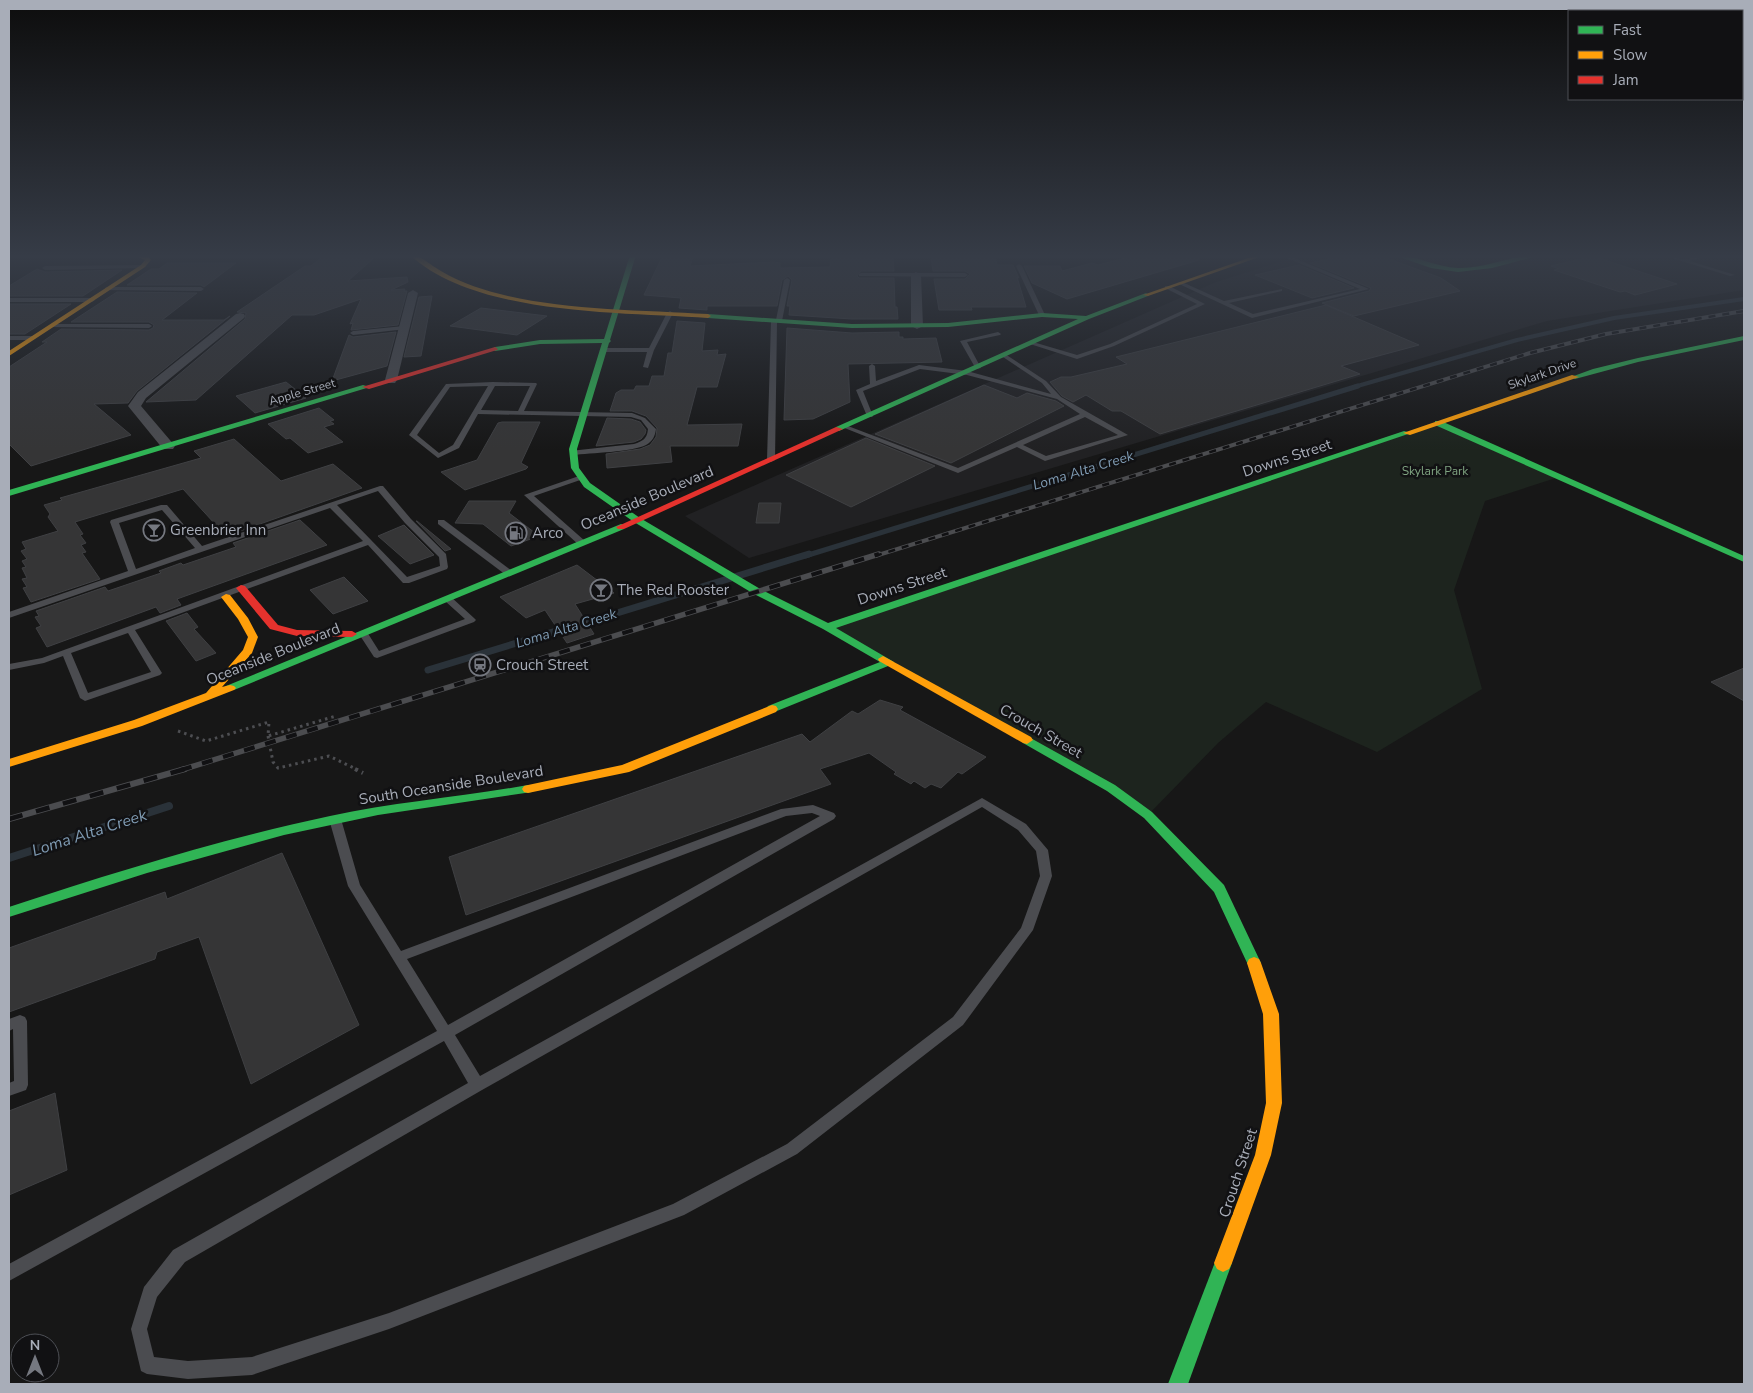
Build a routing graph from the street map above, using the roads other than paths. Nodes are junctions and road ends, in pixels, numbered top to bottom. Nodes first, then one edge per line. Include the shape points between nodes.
1 (61, 320) edge
2 (235, 320) edge
3 (406, 320) edge
4 (614, 320) edge
5 (666, 320) edge
6 (764, 320) edge
7 (917, 320) edge
8 (1010, 320) edge
9 (1083, 320) edge
10 (1168, 320) edge
11 (777, 321) junction
12 (52, 326) junction
13 (149, 326) dead end
14 (917, 326) junction
15 (404, 328) junction
16 (353, 333) dead end
17 (998, 334) dead end
18 (9, 338) edge
19 (33, 338) junction
20 (1744, 338) edge
21 (1033, 344) junction
22 (606, 345) junction
23 (651, 350) junction
24 (9, 354) edge
25 (1005, 356) junction
26 (872, 366) dead end
27 (646, 367) dead end
28 (973, 370) junction
29 (391, 380) junction
30 (493, 384) junction
31 (873, 385) junction
32 (1059, 398) junction
33 (476, 412) junction
34 (520, 413) junction
35 (584, 414) junction
36 (1086, 414) junction
37 (870, 416) junction
38 (1438, 423) junction
39 (846, 427) junction
40 (1016, 444) junction
41 (168, 446) junction
42 (573, 453) junction
43 (770, 460) junction
44 (582, 478) junction
45 (9, 493) edge
46 (332, 505) junction
47 (638, 520) junction
48 (441, 522) dead end
49 (369, 542) junction
50 (582, 543) junction
51 (201, 550) junction
52 (1744, 559) edge
53 (133, 573) junction
54 (509, 573) junction
55 (242, 588) junction
56 (224, 594) junction
57 (448, 599) junction
58 (9, 615) edge
59 (827, 627) junction
60 (130, 628) junction
61 (364, 634) junction
62 (66, 652) junction
63 (888, 662) junction
64 (9, 667) edge
65 (209, 696) junction
66 (9, 763) edge
67 (336, 819) junction
68 (9, 912) edge
69 (399, 957) junction
70 (9, 1025) edge
71 (446, 1033) junction
72 (477, 1085) junction
73 (9, 1090) edge
74 (9, 1273) edge
75 (1178, 1384) edge

1 - 12 main road
2 - 41 street via 142,395 134,406
3 - 15 street
4 - 22 main road
5 - 23 lane
6 - 11 main road
7 - 14 street
8 - 14 main road
9 - 21 main road, Oceanside Boulevard
10 - 21 lane via 1112,346 1077,357
11 - 14 main road
11 - 43 lane
12 - 13 lane
12 - 19 main road
15 - 16 lane
15 - 29 street
17 - 28 lane via 963,341
18 - 19 lane
19 - 24 main road
20 - 38 main road, Skylark Drive via 1608,366
21 - 25 main road, Oceanside Boulevard
22 - 23 lane
22 - 29 main road, Apple Street via 570,340 527,343
22 - 35 main road
23 - 27 lane
25 - 28 main road, Oceanside Boulevard
25 - 32 lane via 1044,382
26 - 31 lane
28 - 31 lane via 919,367
28 - 32 lane
28 - 37 main road, Oceanside Boulevard
29 - 41 main road, Apple Street
30 - 33 lane
30 - 33 lane via 448,385 414,435 438,456 456,446
30 - 34 lane via 534,384
31 - 37 lane via 859,390
32 - 36 lane
33 - 34 lane
34 - 35 lane
35 - 42 main road
35 - 42 lane via 639,416 651,425 652,434 642,444
36 - 40 lane
36 - 40 lane via 1124,435 1045,459
37 - 39 main road, Oceanside Boulevard
38 - 52 main road
38 - 59 main road, Downs Street
39 - 40 lane via 958,472
39 - 43 main road, Oceanside Boulevard
41 - 45 main road, Apple Street
42 - 44 main road, Crouch Street via 575,468
43 - 47 main road, Oceanside Boulevard
44 - 47 main road, Crouch Street via 587,485
44 - 50 lane via 528,494
46 - 49 lane
46 - 49 lane via 380,488 444,556 444,567 406,581
46 - 51 lane
47 - 50 main road, Oceanside Boulevard
47 - 59 main road, Crouch Street via 742,583
48 - 54 lane
49 - 55 lane
50 - 54 main road, Oceanside Boulevard
51 - 53 lane
51 - 53 lane via 164,507 114,522
53 - 58 lane
54 - 57 main road, Oceanside Boulevard
55 - 56 lane
55 - 61 main road via 274,627 297,632
56 - 60 lane
56 - 65 main road via 243,618 253,638 248,651
57 - 61 main road, Oceanside Boulevard
57 - 61 lane via 471,620 377,655
59 - 63 main road, Crouch Street
60 - 62 lane
60 - 62 lane via 157,673 85,698
61 - 65 main road, Oceanside Boulevard
62 - 64 lane
63 - 67 main road, South Oceanside Boulevard via 625,769 518,791
63 - 75 main road, Crouch Street via 1111,788 1148,815 1219,889 1252,956 1270,1014 1274,1103 1263,1155
65 - 66 main road, Oceanside Boulevard
67 - 68 main road, South Oceanside Boulevard via 224,844
67 - 69 lane via 354,886
69 - 71 lane
69 - 71 lane via 785,812 813,809 830,816
70 - 73 lane via 20,1021 20,1085
71 - 72 lane
71 - 74 lane
72 - 72 lane via 179,1256 150,1293 139,1329 147,1365 188,1370 252,1366 389,1321 678,1210 792,1149 958,1022 1027,930 1046,876 1042,850 1022,827 982,802

